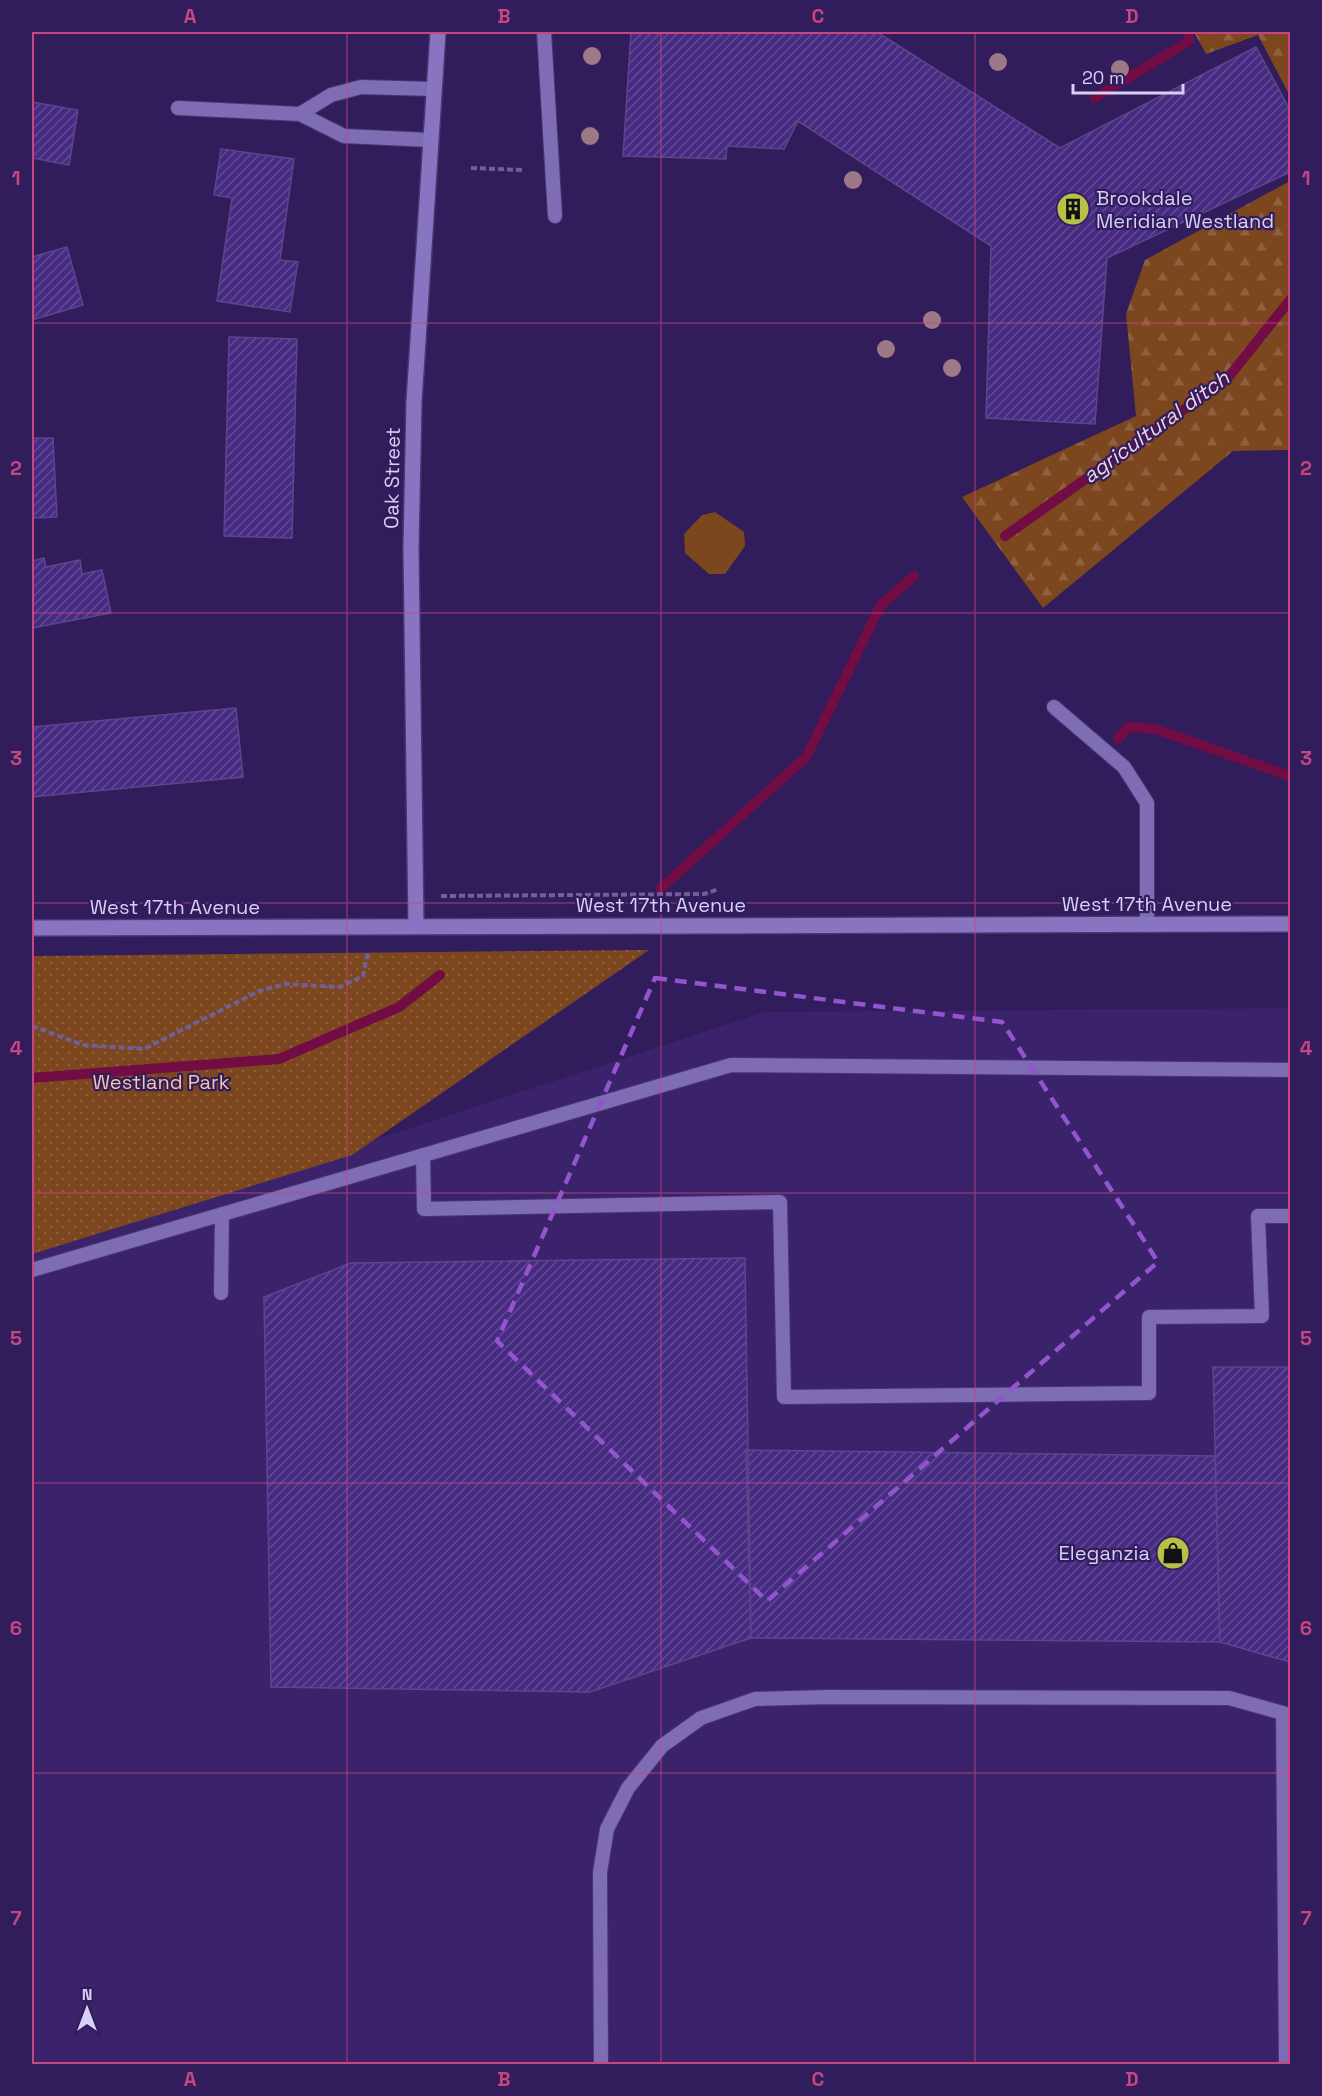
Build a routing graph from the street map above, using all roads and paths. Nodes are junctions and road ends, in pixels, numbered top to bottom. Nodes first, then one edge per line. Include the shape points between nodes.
1 (438, 32) edge
2 (544, 32) edge
3 (433, 89) junction
4 (178, 108) dead end
5 (300, 114) junction
6 (430, 140) junction
7 (471, 168) dead end
8 (522, 170) dead end
9 (555, 216) dead end
10 (1054, 707) dead end
11 (719, 889) dead end
12 (416, 896) junction
13 (1290, 924) edge
14 (1147, 925) junction
15 (416, 927) junction
16 (32, 928) edge
17 (374, 928) junction
18 (32, 1026) edge
19 (1290, 1070) edge
20 (423, 1155) junction
21 (222, 1214) junction
22 (1290, 1216) edge
23 (32, 1270) edge
24 (221, 1293) dead end
25 (1287, 1714) edge
26 (601, 2064) edge
27 (1286, 2064) edge

1 - 3 street, Oak Street
2 - 9 lane
3 - 5 lane via 361,87 331,95
3 - 6 street, Oak Street
4 - 5 lane
5 - 6 lane via 344,135
6 - 12 street, Oak Street via 414,402 411,548
7 - 8 path
10 - 14 lane via 1124,766 1147,803
11 - 12 path via 704,894
12 - 15 street, Oak Street
13 - 14 street, West 17th Avenue
14 - 15 street, West 17th Avenue
15 - 17 street, West 17th Avenue
16 - 17 street, West 17th Avenue
17 - 18 path via 363,976 340,987 286,984 259,991 144,1049 83,1045
19 - 20 lane via 731,1065
20 - 21 lane
20 - 22 lane via 424,1209 780,1202 784,1397 1149,1393 1149,1317 1262,1316 1257,1216
21 - 23 lane
21 - 24 lane
25 - 26 lane via 1229,1698 828,1697 755,1699 701,1718 662,1746 628,1788 607,1829 600,1872
25 - 27 lane

